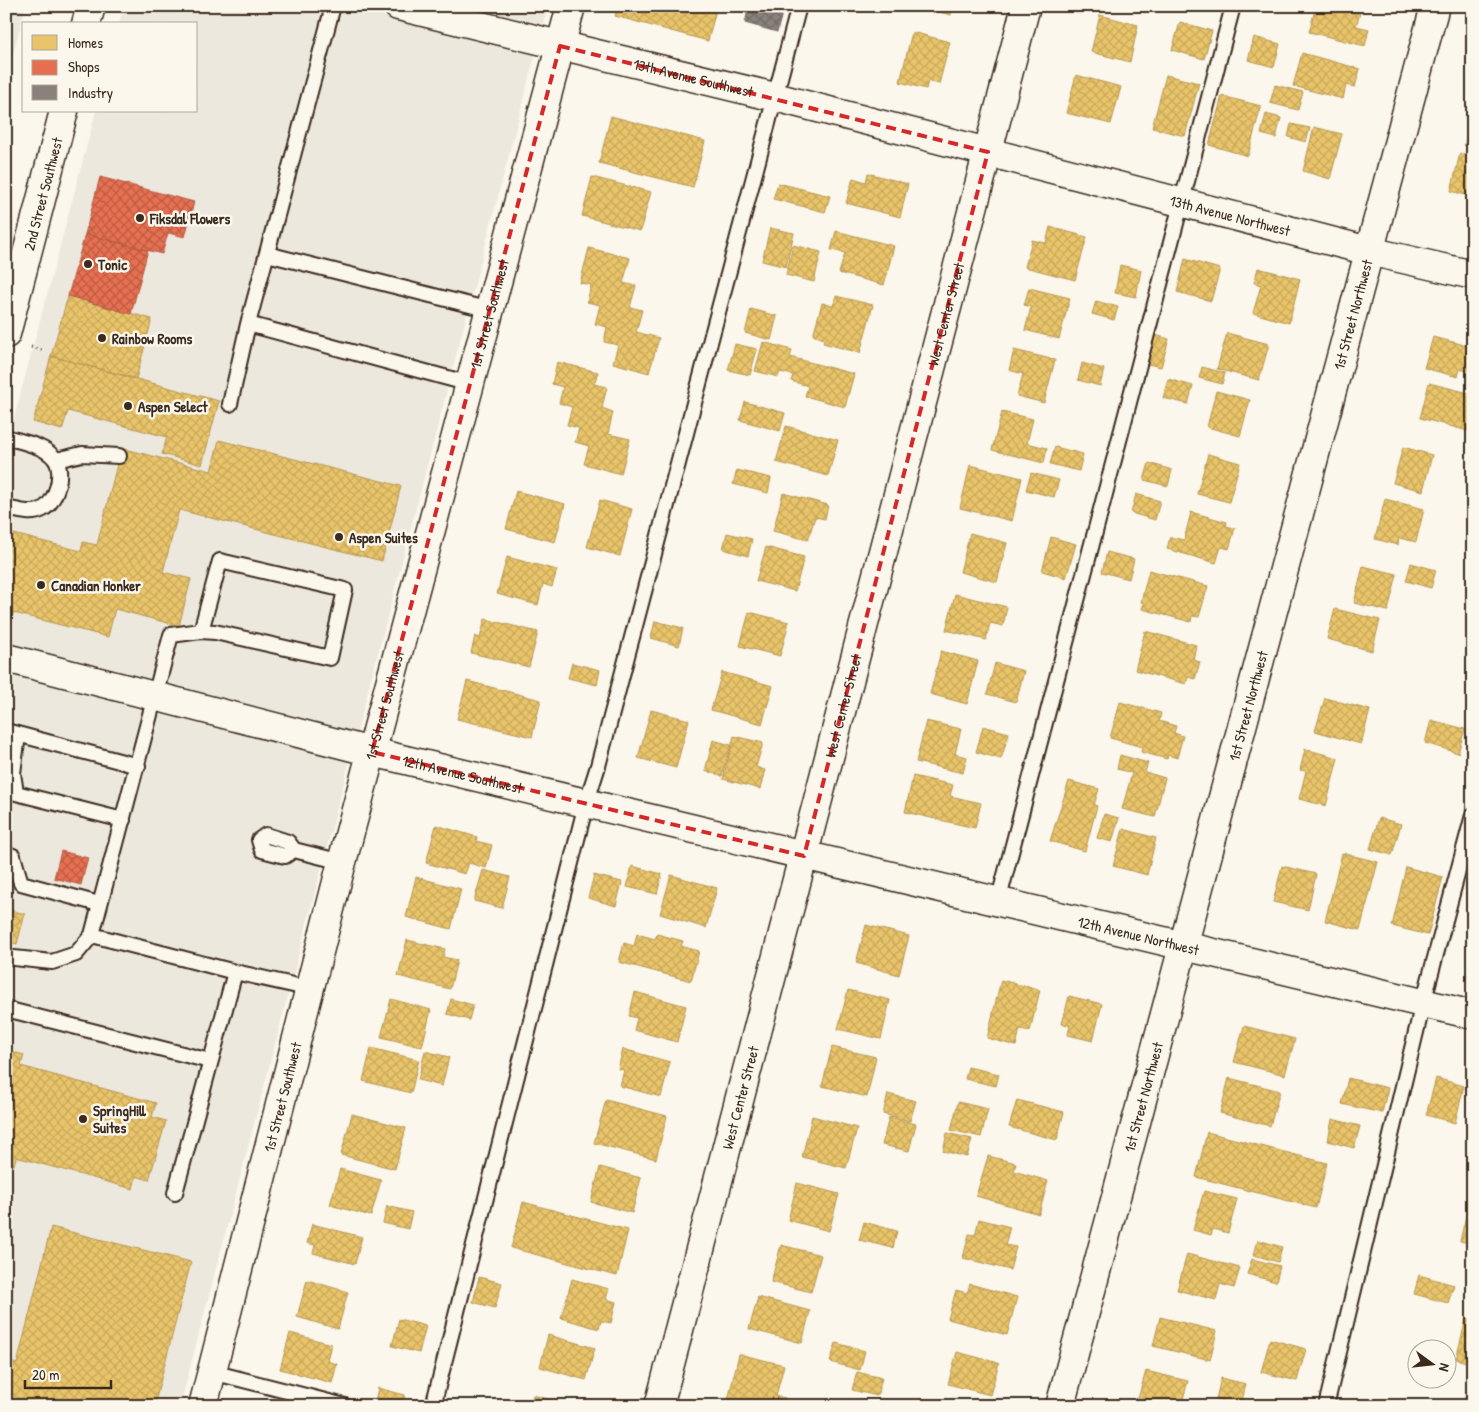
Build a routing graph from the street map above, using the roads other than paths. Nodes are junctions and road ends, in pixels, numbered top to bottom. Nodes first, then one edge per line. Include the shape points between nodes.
1 (91, 6) edge
2 (333, 6) edge
3 (398, 6) edge
4 (571, 6) edge
5 (799, 6) edge
6 (1026, 6) edge
7 (1232, 6) edge
8 (1435, 6) edge
9 (87, 22) edge
10 (560, 46) junction
11 (775, 97) junction
12 (64, 112) edge
13 (988, 152) junction
14 (1182, 202) junction
15 (1369, 251) junction
16 (267, 254) junction
17 (1473, 276) edge
18 (490, 310) junction
19 (248, 324) junction
20 (6, 334) edge
21 (470, 384) junction
22 (230, 404) dead end
23 (6, 437) edge
24 (119, 456) dead end
25 (56, 460) junction
26 (6, 508) edge
27 (201, 631) junction
28 (6, 658) edge
29 (156, 697) junction
30 (12, 733) edge
31 (372, 752) junction
32 (138, 766) junction
33 (586, 804) junction
34 (1473, 815) edge
35 (123, 820) junction
36 (253, 839) dead end
37 (6, 854) edge
38 (804, 856) junction
39 (342, 862) junction
40 (998, 902) junction
41 (100, 904) junction
42 (92, 935) junction
43 (1184, 945) junction
44 (14, 958) dead end
45 (235, 972) junction
46 (311, 989) junction
47 (1423, 1003) junction
48 (6, 1009) edge
49 (1473, 1015) edge
50 (210, 1061) junction
51 (174, 1193) dead end
52 (212, 1372) junction
53 (203, 1406) edge
54 (345, 1406) edge
55 (433, 1406) edge
56 (659, 1406) edge
57 (1060, 1406) edge
58 (1326, 1406) edge

1 - 9 street
2 - 16 lane
3 - 10 street, 13th Avenue Southwest
4 - 10 street, 1st Street Southwest
5 - 11 lane
6 - 13 street, West Center Street
7 - 14 lane
8 - 15 street, 1st Street Northwest
10 - 11 street, 13th Avenue Southwest
10 - 18 street, 1st Street Southwest
11 - 13 street, 13th Avenue Southwest
11 - 33 lane
12 - 20 street, 2nd Street Southwest
13 - 14 street, 13th Avenue Northwest
13 - 38 street, West Center Street
14 - 15 street, 13th Avenue Northwest
14 - 40 lane
15 - 17 street, 13th Avenue Northwest
15 - 43 street, 1st Street Northwest
16 - 18 lane
16 - 19 lane
18 - 21 street, 1st Street Southwest
19 - 21 lane
19 - 22 lane
21 - 31 street, 1st Street Southwest
23 - 25 lane via 45,450
24 - 25 lane via 82,454
25 - 26 lane via 59,476 51,502 41,510 25,512
27 - 27 lane via 330,658 345,590 220,561
27 - 29 lane via 172,636
28 - 29 street, 12th Avenue Southwest
29 - 31 street, 12th Avenue Southwest
29 - 32 lane
30 - 32 lane
30 - 35 lane via 16,793
31 - 33 street, 12th Avenue Southwest
31 - 39 street, 1st Street Southwest
32 - 35 lane
33 - 38 street, 12th Avenue Southwest
33 - 55 lane
34 - 47 lane
35 - 41 lane
36 - 39 lane via 262,850 285,856 294,850
37 - 41 lane via 13,856 20,883
38 - 40 street, 12th Avenue Northwest
38 - 56 street, West Center Street
39 - 46 street, 1st Street Southwest
40 - 43 street, 12th Avenue Northwest
41 - 42 lane
42 - 44 lane via 76,954 52,962
42 - 45 lane
43 - 47 street, 12th Avenue Northwest
43 - 57 street, 1st Street Northwest
45 - 46 lane
45 - 50 lane
46 - 52 street, 1st Street Southwest
47 - 49 street, 12th Avenue Northwest
47 - 58 lane
48 - 50 lane
50 - 51 lane
52 - 53 street, 1st Street Southwest
52 - 54 lane

